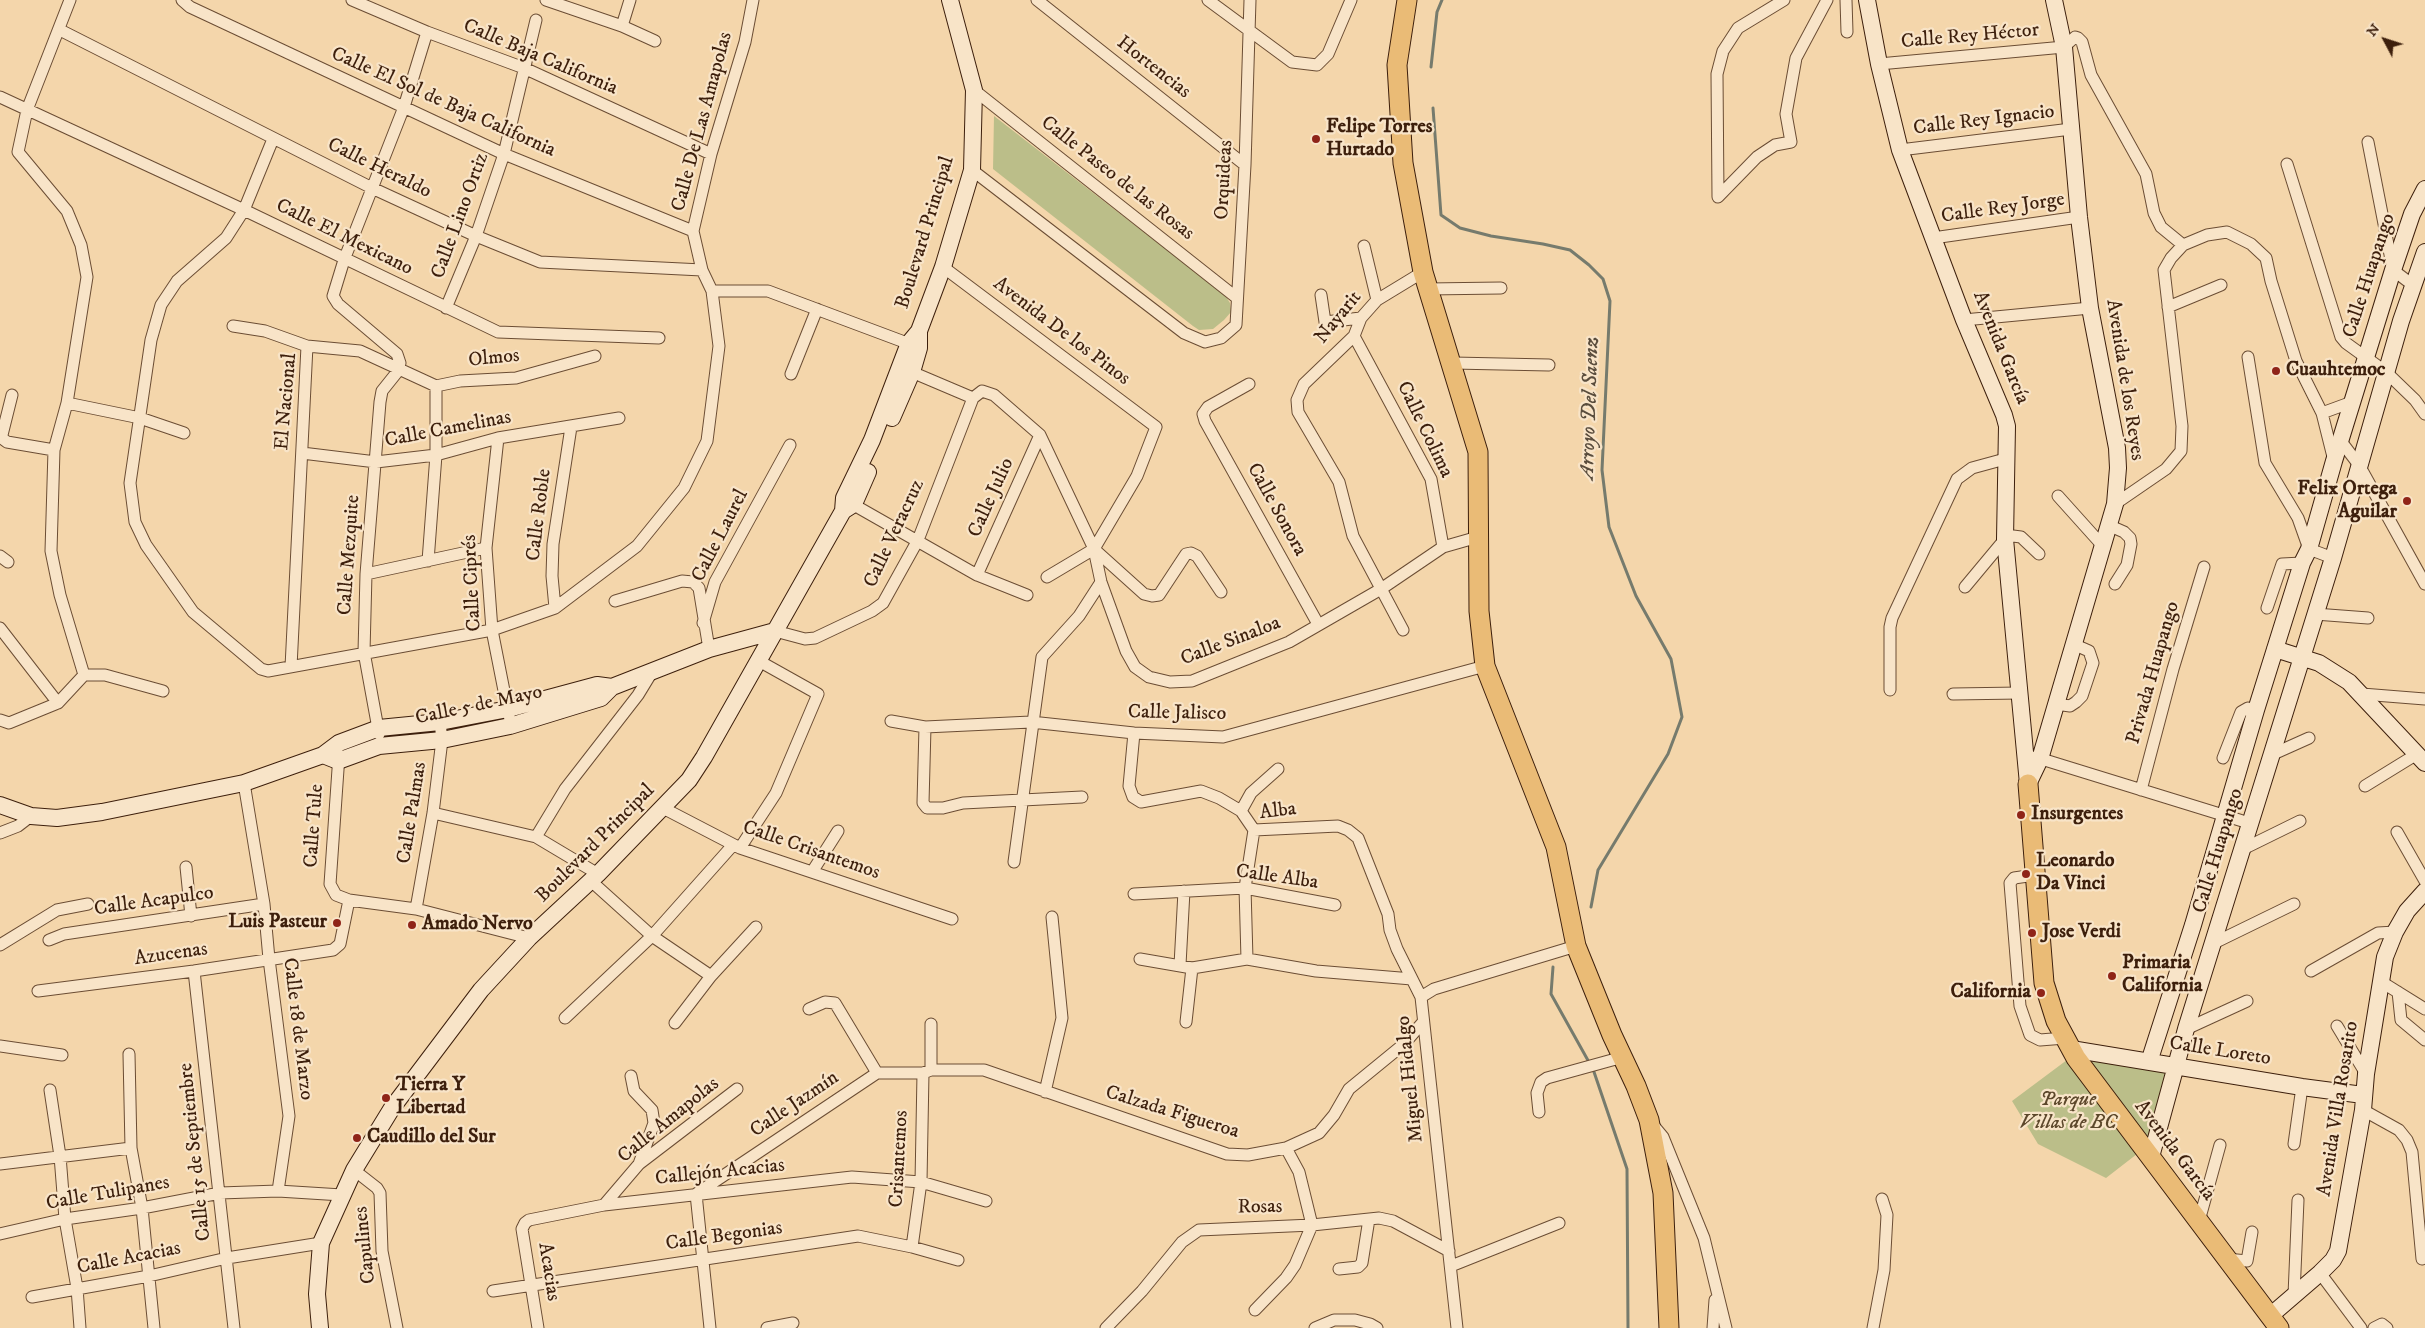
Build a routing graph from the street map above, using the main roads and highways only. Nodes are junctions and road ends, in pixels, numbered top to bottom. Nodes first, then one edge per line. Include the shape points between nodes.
1 (1407, 0) edge
2 (2028, 784) road end
3 (2275, 1322) edge
4 (1670, 1328) edge

1 - 4 main road via 1396,65 1403,163 1426,280 1478,452 1479,611 1485,666 1556,846 1576,946 1649,1120 1663,1193
2 - 3 main road, Avenida García via 2044,983 2049,1004 2068,1043

